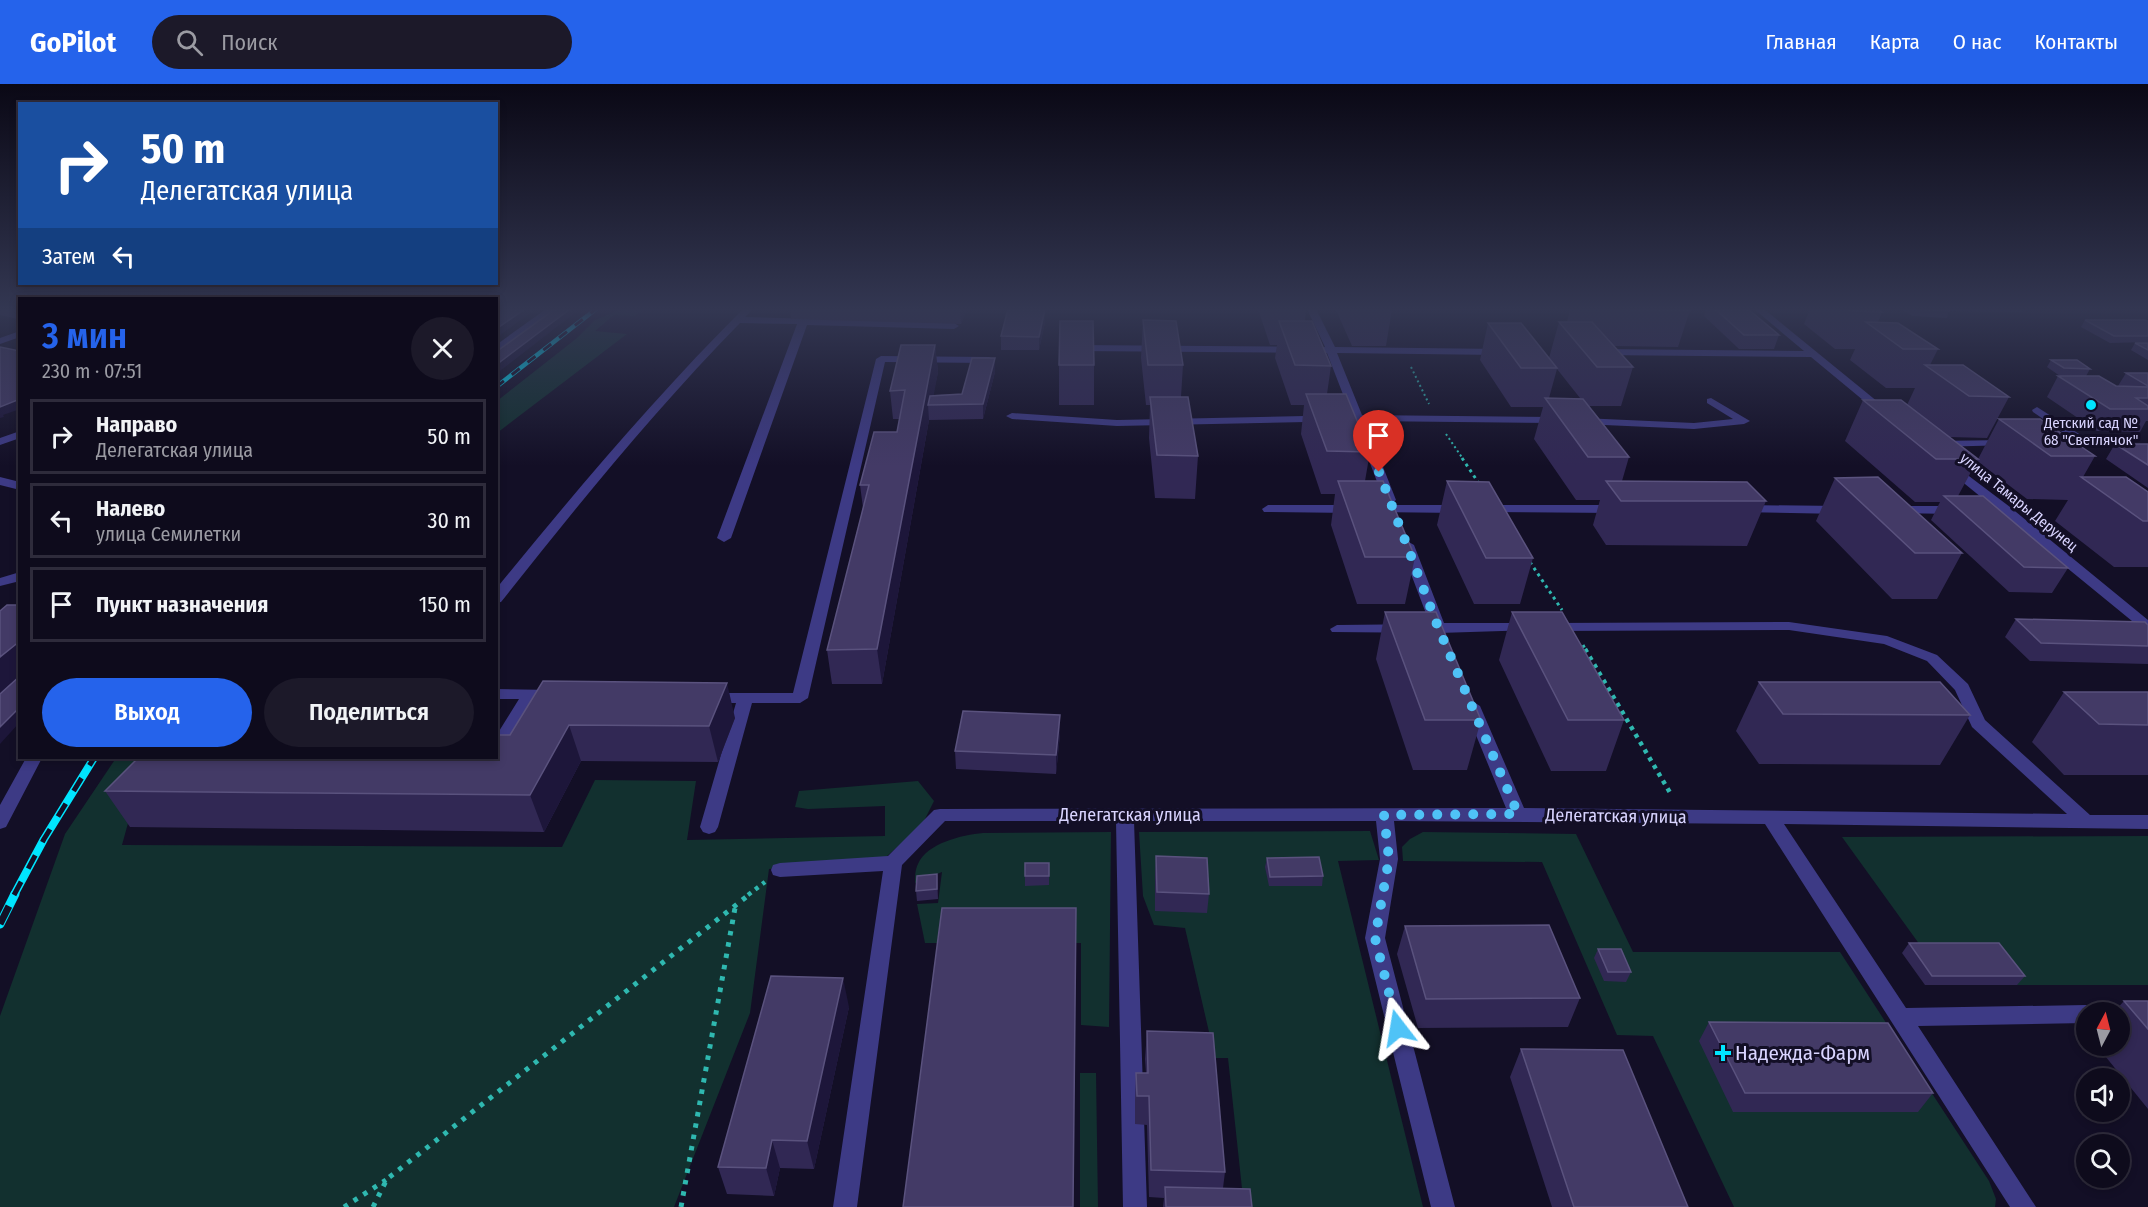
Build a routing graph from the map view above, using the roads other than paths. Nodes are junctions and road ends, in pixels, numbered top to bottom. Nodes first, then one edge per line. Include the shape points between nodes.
1 (697, 361) edge
2 (789, 361) edge
3 (881, 361) edge
4 (1336, 361) edge
5 (1823, 361) edge
6 (1711, 401) dead end
7 (2037, 410) dead end
8 (1012, 416) dead end
9 (1358, 418) junction
10 (1896, 421) edge
11 (18, 435) edge
12 (0, 442) edge
13 (2014, 442) edge
14 (2037, 442) edge
15 (0, 481) edge
16 (18, 486) edge
17 (1268, 509) dead end
18 (1626, 509) edge
19 (1733, 509) edge
20 (1852, 510) edge
21 (1887, 510) edge
22 (2006, 510) junction
23 (1397, 519) junction
24 (724, 538) dead end
25 (18, 577) edge
26 (0, 582) edge
27 (498, 597) edge
28 (2148, 627) edge
29 (1337, 629) dead end
30 (1441, 633) junction
31 (1466, 693) edge
32 (498, 694) edge
33 (530, 695) junction
34 (566, 695) edge
35 (697, 697) edge
36 (745, 698) junction
37 (498, 745) edge
38 (33, 759) edge
39 (1518, 814) junction
40 (1125, 815) junction
41 (1384, 815) junction
42 (1, 817) edge
43 (1771, 818) junction
44 (2085, 821) junction
45 (2148, 822) edge
46 (709, 827) dead end
47 (893, 863) junction
48 (780, 870) road end
49 (2076, 1014) edge
50 (1900, 1017) junction
51 (844, 1207) edge
52 (1136, 1207) edge
53 (1443, 1207) edge
54 (2024, 1207) edge

1 - 27 street via 589,483
2 - 24 street
3 - 36 street via 800,698
4 - 9 street
5 - 10 street
6 - 9 street via 1744,421 1694,426
7 - 14 street via 2083,441
8 - 9 street via 1117,423
9 - 23 street
11 - 12 street
13 - 22 street, улица Тамары Дерунец via 1923,444
15 - 16 street
17 - 23 street
18 - 23 street via 1495,509
19 - 20 street
21 - 22 street
22 - 28 street, улица Тамары Дерунец
23 - 30 street
25 - 26 street
29 - 30 street
30 - 44 street via 1789,626 1887,640 1932,658 1962,688 1978,723
31 - 39 street
32 - 33 street
33 - 34 street
33 - 37 street
35 - 36 street
36 - 46 street
38 - 42 street
39 - 41 street, Делегатская улица
39 - 43 street, Делегатская улица
40 - 41 street, Делегатская улица
40 - 47 street, Делегатская улица via 940,815
40 - 52 street
41 - 53 street via 1389,859 1375,938
43 - 44 street, Делегатская улица
43 - 50 street
44 - 45 street, Делегатская улица
47 - 48 street
47 - 51 street
49 - 50 street
50 - 54 street

